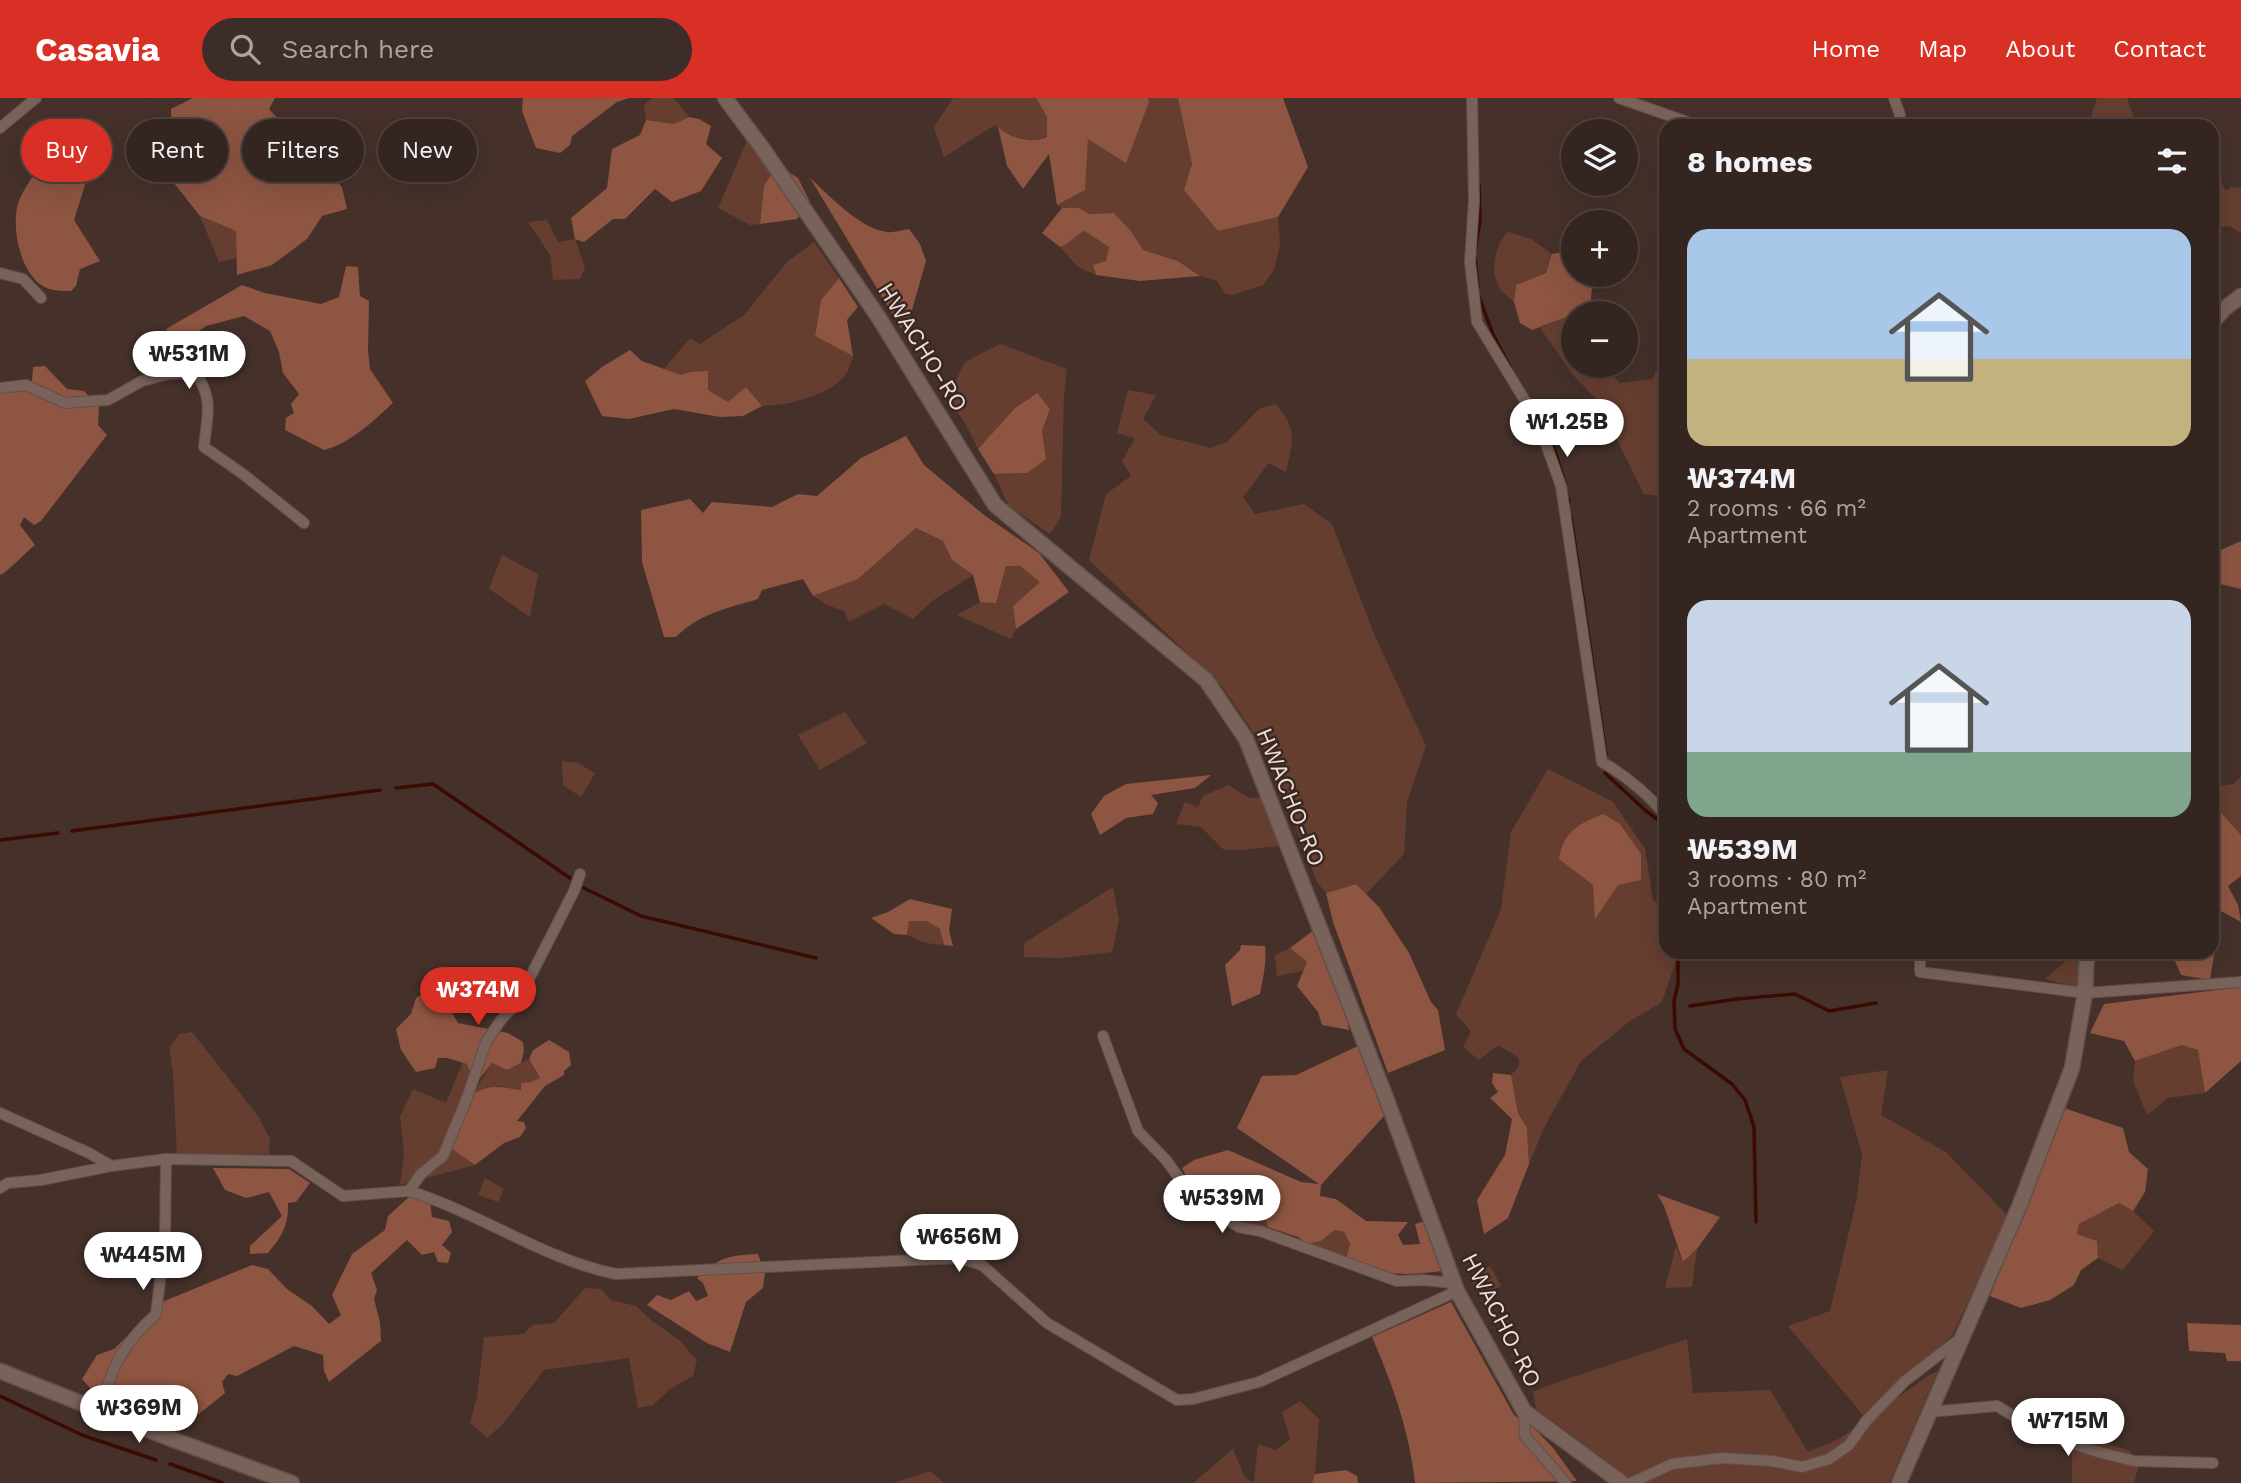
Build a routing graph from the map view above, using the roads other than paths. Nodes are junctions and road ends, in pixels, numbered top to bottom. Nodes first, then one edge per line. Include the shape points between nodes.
1 (36, 98) edge
2 (724, 98) edge
3 (1472, 98) edge
4 (1619, 98) edge
5 (1894, 98) edge
6 (1679, 119) edge
7 (1899, 119) edge
8 (0, 128) edge
9 (0, 273) edge
10 (2241, 296) edge
11 (41, 298) dead end
12 (2219, 315) edge
13 (0, 388) edge
14 (304, 523) dead end
15 (1659, 807) edge
16 (580, 874) dead end
17 (1920, 959) edge
18 (2087, 959) edge
19 (2241, 982) edge
20 (2085, 993) junction
21 (1103, 1036) dead end
22 (0, 1114) edge
23 (166, 1159) junction
24 (111, 1166) junction
25 (0, 1188) edge
26 (409, 1191) junction
27 (1455, 1287) junction
28 (1962, 1338) junction
29 (0, 1371) edge
30 (100, 1410) junction
31 (1524, 1411) junction
32 (1928, 1412) junction
33 (2213, 1463) dead end
34 (292, 1483) edge
35 (1566, 1483) edge
36 (1622, 1483) edge
37 (1631, 1483) edge
38 (1899, 1483) edge

1 - 8 street
2 - 27 street, HWACHO-RO via 877,314 995,505 1206,680 1246,739
3 - 15 street via 1470,262 1477,322 1538,422 1561,486 1602,762
4 - 6 street
5 - 7 street
9 - 11 street via 23,279
10 - 12 street
13 - 14 street via 26,385 65,403 108,400 142,381 196,373 209,399 204,447
16 - 26 street via 517,1003 486,1042 443,1156
17 - 20 street via 1920,972
18 - 20 street
19 - 20 street
20 - 28 street via 2072,1068
21 - 27 street via 1138,1131 1184,1185 1219,1215 1239,1227 1397,1281 1423,1280
22 - 24 street
23 - 24 street
23 - 26 street via 291,1161 343,1196
23 - 30 street via 165,1240 156,1314 133,1336 111,1372
24 - 25 street
26 - 27 street via 466,1212 550,1253 616,1274 959,1258 982,1265 1047,1323 1177,1400 1259,1382
27 - 31 street, HWACHO-RO
28 - 32 street
28 - 37 street via 1905,1381 1866,1421 1850,1445 1829,1459 1802,1467 1722,1458 1672,1464
29 - 30 street
30 - 34 street
31 - 35 street via 1525,1436
31 - 36 street, HWACHO-RO
32 - 33 street via 1997,1406 2045,1435 2102,1453 2134,1461
32 - 38 street

